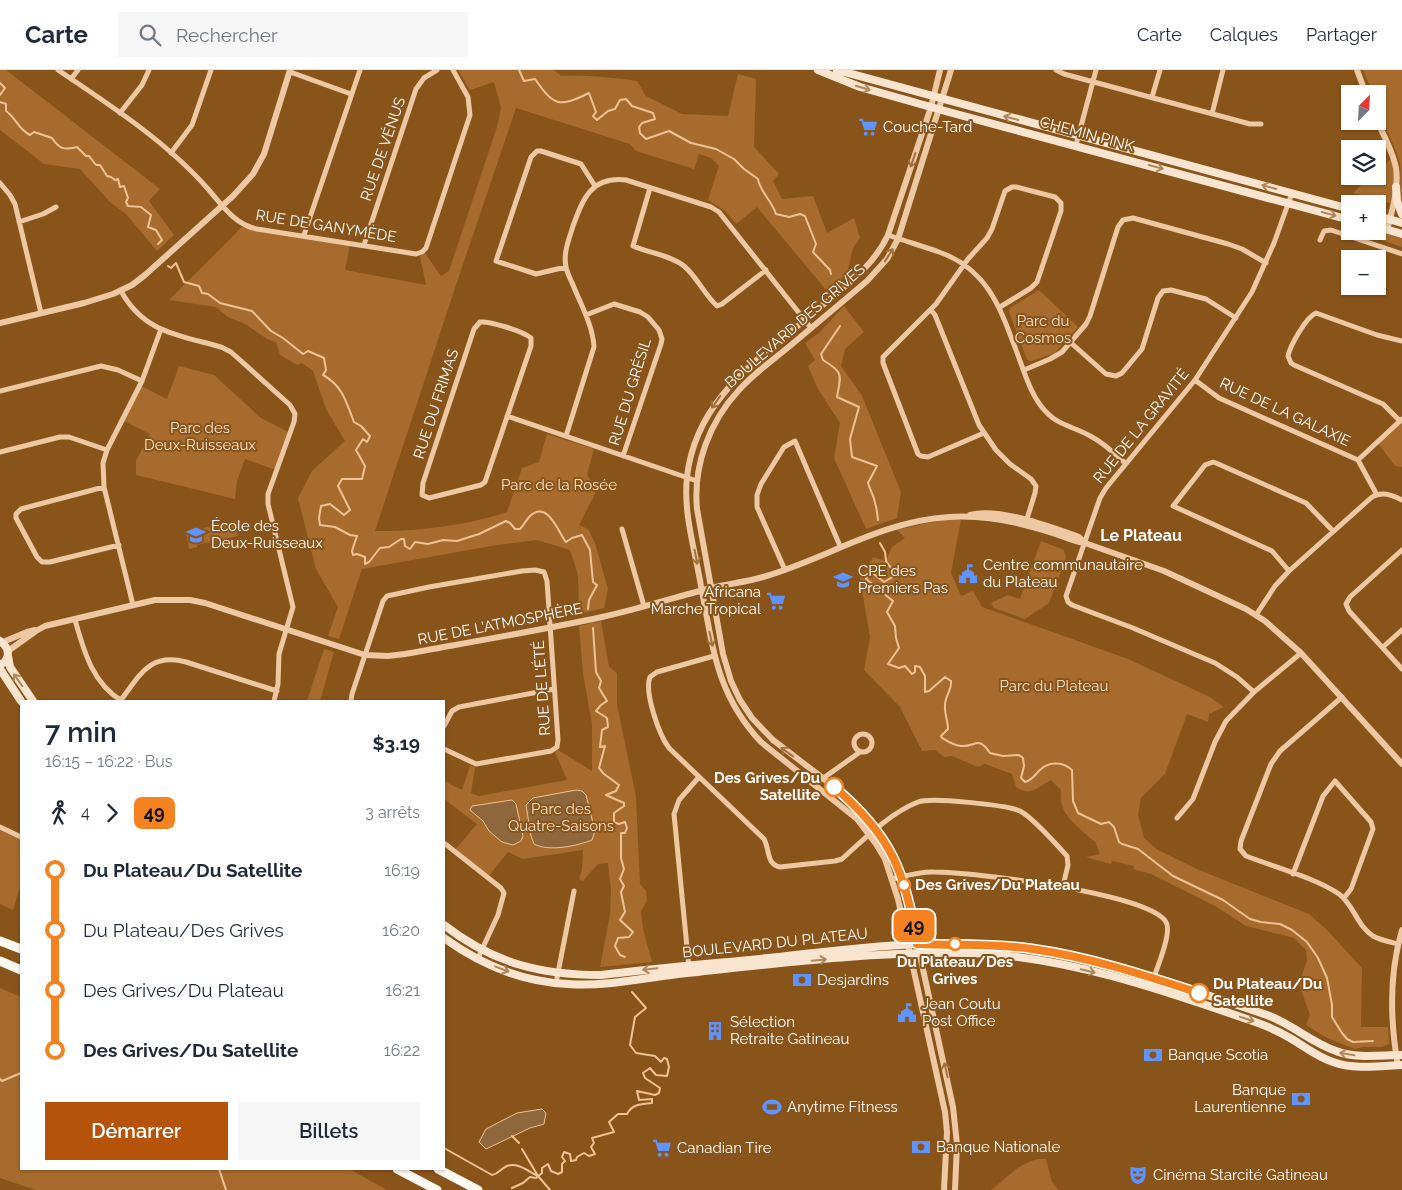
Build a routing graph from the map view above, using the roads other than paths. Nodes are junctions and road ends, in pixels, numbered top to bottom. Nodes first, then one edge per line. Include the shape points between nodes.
1 (58, 70) edge
2 (78, 70) edge
3 (149, 70) edge
4 (211, 70) edge
5 (360, 70) edge
6 (437, 70) edge
7 (453, 70) edge
8 (818, 70) edge
9 (837, 70) edge
10 (940, 70) edge
11 (951, 70) edge
12 (1056, 70) edge
13 (1096, 70) edge
14 (1160, 70) edge
15 (1223, 70) edge
16 (1357, 70) edge
17 (290, 71) edge
18 (72, 79) junction
19 (1093, 82) junction
20 (1363, 85) edge
21 (351, 94) junction
22 (933, 97) junction
23 (1152, 97) junction
24 (942, 100) junction
25 (930, 107) junction
26 (939, 110) junction
27 (120, 113) junction
28 (1212, 114) junction
29 (1261, 124) dead end
30 (1381, 130) edge
31 (1079, 136) junction
32 (1076, 145) junction
33 (171, 153) junction
34 (0, 183) edge
35 (595, 186) junction
36 (1396, 187) junction
37 (650, 188) junction
38 (1292, 193) junction
39 (1290, 203) junction
40 (222, 206) junction
41 (56, 207) dead end
42 (1341, 207) edge
43 (1402, 214) edge
44 (1341, 217) edge
45 (1386, 219) edge
46 (1390, 220) junction
47 (19, 222) junction
48 (1402, 223) edge
49 (1387, 230) joint
50 (1402, 234) edge
51 (304, 235) junction
52 (888, 236) junction
53 (898, 239) junction
54 (1320, 240) dead end
55 (364, 245) junction
56 (1402, 254) edge
57 (1266, 263) junction
58 (964, 264) junction
59 (566, 268) junction
60 (766, 270) junction
61 (121, 291) junction
62 (1000, 307) junction
63 (931, 310) junction
64 (41, 313) junction
65 (586, 315) junction
66 (1236, 318) junction
67 (805, 321) junction
68 (0, 323) edge
69 (811, 328) junction
70 (161, 329) junction
71 (1402, 340) edge
72 (1070, 342) junction
73 (1024, 370) junction
74 (1195, 380) junction
75 (142, 381) junction
76 (0, 391) edge
77 (507, 416) junction
78 (1401, 420) edge
79 (984, 433) junction
80 (566, 436) junction
81 (107, 450) junction
82 (0, 452) edge
83 (623, 456) junction
84 (1358, 460) junction
85 (1125, 463) junction
86 (687, 478) junction
87 (697, 481) junction
88 (104, 487) junction
89 (1376, 494) junction
90 (1402, 500) edge
91 (1025, 523) junction
92 (622, 528) dead end
93 (1333, 531) junction
94 (1085, 543) junction
95 (119, 545) junction
96 (840, 546) junction
97 (1402, 550) edge
98 (786, 570) junction
99 (1288, 571) junction
100 (711, 588) junction
101 (702, 590) junction
102 (133, 605) junction
103 (644, 606) junction
104 (1256, 615) junction
105 (75, 620) junction
106 (550, 628) junction
107 (36, 630) junction
108 (287, 630) junction
109 (1402, 630) edge
110 (1, 642) edge
111 (1383, 647) junction
112 (1302, 653) junction
113 (8, 654) junction
114 (722, 654) junction
115 (364, 655) junction
116 (714, 656) junction
117 (0, 666) edge
118 (1402, 669) edge
119 (0, 670) edge
120 (554, 689) junction
121 (277, 691) junction
122 (1254, 692) junction
123 (1342, 696) junction
124 (21, 700) edge
125 (32, 700) edge
126 (122, 700) edge
127 (274, 700) edge
128 (351, 700) edge
129 (752, 718) junction
130 (445, 724) edge
131 (746, 724) junction
132 (445, 749) edge
133 (860, 752) dead end
134 (1402, 764) edge
135 (699, 778) junction
136 (824, 779) junction
137 (815, 784) junction
138 (1176, 818) dead end
139 (0, 827) edge
140 (877, 829) junction
141 (870, 835) junction
142 (20, 836) edge
143 (445, 844) edge
144 (1293, 874) junction
145 (902, 877) junction
146 (892, 879) junction
147 (1063, 886) junction
148 (574, 891) dead end
149 (1344, 898) junction
150 (445, 926) edge
151 (1402, 930) edge
152 (445, 939) edge
153 (0, 941) edge
154 (907, 944) junction
155 (917, 944) junction
156 (1398, 944) junction
157 (20, 949) edge
158 (482, 950) junction
159 (909, 952) junction
160 (919, 952) junction
161 (478, 958) junction
162 (0, 961) edge
163 (689, 969) junction
164 (20, 970) edge
165 (558, 973) junction
166 (1154, 978) junction
167 (556, 983) junction
168 (1150, 988) junction
169 (1399, 1055) edge
170 (1400, 1066) edge
171 (399, 1170) edge
172 (440, 1170) edge
173 (437, 1190) edge
174 (478, 1190) edge
175 (944, 1190) edge
176 (955, 1190) edge

1 - 18 street, RUE DE GANYMÈDE
2 - 18 street
3 - 27 street via 142,85
4 - 33 street via 192,125
5 - 21 street
6 - 55 street, RUE DE VÉNUS via 424,78 416,89
7 - 55 street, RUE DE GANYMÈDE via 468,96 470,115 426,248 416,254
8 -> 25 main road, CHEMIN PINK via 847,83
9 - 22 main road, CHEMIN PINK
10 - 22 street, BOULEVARD DES GRIVES
11 - 24 street, BOULEVARD DES GRIVES
12 - 19 street
13 - 19 street
14 - 23 street
15 - 28 street
16 - 20 street
17 - 21 street
17 - 40 street via 261,161 248,181
18 - 27 street, RUE DE GANYMÈDE
19 - 23 street
19 - 31 street
21 - 51 street
22 - 24 main road, CHEMIN PINK
22 - 25 street, BOULEVARD DES GRIVES
23 - 28 street
24 - 26 street, BOULEVARD DES GRIVES
31 -> 24 main road, CHEMIN PINK
25 - 26 main road, CHEMIN PINK
25 -> 52 street, BOULEVARD DES GRIVES
26 - 32 main road, CHEMIN PINK
26 - 53 street, BOULEVARD DES GRIVES
27 - 33 street, RUE DE GANYMÈDE
28 - 29 street
30 - 36 street via 1394,162
31 - 32 street
38 -> 31 main road, CHEMIN PINK
32 -> 39 main road, CHEMIN PINK
33 - 40 street, RUE DE GANYMÈDE via 190,168
34 - 47 street via 13,199
35 - 37 street via 618,179
35 - 59 street via 582,200 567,243
35 - 59 street via 581,164 537,151 531,157 496,261 536,274
36 - 43 main road
36 - 46 street
37 - 60 street via 720,212
37 - 60 street via 633,246 683,265 717,306
38 - 39 street, RUE DE LA GRAVITÉ
38 - 42 main road, CHEMIN PINK
39 -> 44 main road, CHEMIN PINK
39 - 57 street, RUE DE LA GRAVITÉ
40 - 51 street, RUE DE GANYMÈDE via 247,226
40 - 61 street via 145,276
41 - 47 street
45 - 46 main road
46 - 48 main road
46 - 49 street
47 - 64 street
49 - 50 main road
51 - 55 street, RUE DE GANYMÈDE
52 - 53 street
52 - 67 street, BOULEVARD DES GRIVES via 875,258
53 - 58 street
69 -> 53 street, BOULEVARD DES GRIVES via 879,270
54 - 56 street via 1324,231 1331,230
57 - 66 street, RUE DE LA GRAVITÉ
57 - 72 street via 1228,244 1133,218 1123,220 1090,316
58 - 62 street via 984,283
58 - 62 street via 991,233 1008,188 1016,187 1059,199 1061,211 1037,282
58 - 63 street
59 - 65 street
60 - 67 street
61 - 64 street
61 - 70 street via 135,312
62 - 73 street
63 - 79 street
63 - 79 street via 886,352 882,360 918,454 928,457
64 - 68 street
65 - 80 street via 593,352
65 - 83 street, RUE DU GRÉSIL via 609,305 619,305 645,314 661,334 661,344
66 - 72 street via 1206,299 1163,291 1142,349 1116,376 1106,374
66 - 74 street, RUE DE LA GRAVITÉ
67 - 69 street
67 -> 86 street, BOULEVARD DES GRIVES via 722,394 709,412 695,443
69 - 87 street, BOULEVARD DES GRIVES via 744,384 730,400 708,438
70 - 75 street
70 - 108 street via 231,352 293,408 294,422 267,499 293,603
71 - 78 street via 1377,335 1316,313 1308,320 1288,356 1294,365 1383,404
72 - 73 street via 1057,356
73 - 85 street via 1036,399 1050,417 1097,439
74 - 84 street, RUE DE LA GALAXIE via 1219,398
74 - 85 street, RUE DE LA GRAVITÉ
75 - 76 street via 101,366
75 - 81 street
77 - 77 street, RUE DU FRIMAS via 531,338 480,322 474,328 423,482 422,495 434,497 483,484
77 - 80 street
78 - 84 street
79 - 91 street via 996,450 1036,486
80 - 83 street
81 - 82 street via 60,436
81 - 88 street via 103,463
83 - 86 street
84 - 89 street, RUE DE LA GALAXIE
85 - 94 street, RUE DE LA GRAVITÉ via 1100,498
86 - 87 street
86 -> 101 street, BOULEVARD DES GRIVES via 688,513
87 - 100 street, BOULEVARD DES GRIVES via 698,509
88 - 95 street
88 - 95 street via 21,508 16,518 42,562
89 - 90 street via 1392,495
89 - 93 street
91 - 94 street, RUE DE L'ATMOSPHÈRE via 1079,537
91 - 96 street, RUE DE L'ATMOSPHÈRE via 978,513 940,517 908,523
92 - 103 street
93 - 99 street
93 - 99 street via 1301,500 1216,463 1205,465 1173,506 1272,551
94 - 104 street, RUE DE L'ATMOSPHÈRE via 1164,571
94 - 122 street, RUE DE LA GRAVITÉ via 1067,592 1068,602 1215,664
95 - 102 street
96 - 98 street, RUE DE L'ATMOSPHÈRE
96 - 98 street via 795,441 779,453 756,495
97 - 111 street via 1346,604
98 - 100 street, RUE DE L'ATMOSPHÈRE
99 - 104 street
100 - 101 street, RUE DE L'ATMOSPHÈRE
100 - 114 street, BOULEVARD DES GRIVES
101 - 103 street, RUE DE L'ATMOSPHÈRE
101 -> 116 street, BOULEVARD DES GRIVES
102 - 105 street, RUE DE L'ATMOSPHÈRE
102 - 108 street, RUE DE L'ATMOSPHÈRE via 164,599 190,600
103 - 106 street, RUE DE L'ATMOSPHÈRE
104 - 112 street, RUE DE L'ATMOSPHÈRE
105 - 107 street, RUE DE L'ATMOSPHÈRE
105 - 126 street via 92,668 102,683
106 - 115 street, RUE DE L'ATMOSPHÈRE via 405,654
106 - 115 street, RUE DE L'ÉTÉ via 546,575 540,571 522,571 389,594 383,601
106 - 120 street, RUE DE L'ÉTÉ
107 - 110 street, RUE DE L'ATMOSPHÈRE
107 - 113 street, RUE DE L'ATMOSPHÈRE
108 - 115 street, RUE DE L'ATMOSPHÈRE
108 - 121 street via 278,658
109 - 111 street
110 - 113 main road
111 - 118 street
112 - 122 street
112 - 123 street, RUE DE L'ATMOSPHÈRE
113 - 117 main road
125 -> 113 main road via 10,667
114 - 116 street
114 - 129 street, BOULEVARD DES GRIVES via 731,681
115 - 128 street
116 - 131 street, BOULEVARD DES GRIVES via 731,702
116 - 135 street via 657,672 649,680 661,736
119 - 124 main road
120 - 130 street via 459,707 452,711
120 - 132 street, RUE DE L'ÉTÉ via 558,740 554,750 476,764
121 - 126 street via 172,659 144,668
121 - 127 street
122 - 138 street via 1222,727 1193,799
123 - 134 street, RUE DE L'ATMOSPHÈRE
123 - 144 street via 1275,758 1241,842 1240,848 1246,856
129 - 131 street
136 -> 129 street, BOULEVARD DES GRIVES via 780,746
131 - 137 street, BOULEVARD DES GRIVES via 769,748
133 - 136 street
135 - 141 street via 764,839 774,866 842,859
135 - 163 street via 679,800 674,814
136 - 137 street
136 - 140 street, BOULEVARD DES GRIVES
137 - 141 street, BOULEVARD DES GRIVES via 857,819
139 - 142 street
140 - 141 street
140 - 145 street, BOULEVARD DES GRIVES
140 - 147 street via 918,802 927,800 1015,809 1067,856
141 - 146 street, BOULEVARD DES GRIVES via 885,859
143 - 158 street via 504,893
144 - 149 street via 1328,887
144 - 149 street via 1323,796 1335,781 1374,829 1351,889
145 - 146 street
145 - 147 street via 940,872
145 - 155 street, BOULEVARD DES GRIVES
146 - 154 street, BOULEVARD DES GRIVES
147 - 166 street via 1145,907 1166,921 1167,937
148 - 165 street
149 - 156 street via 1370,934
150 - 158 main road, BOULEVARD DU PLATEAU
151 - 156 street
152 - 161 main road, BOULEVARD DU PLATEAU
153 - 157 highway
154 - 155 main road, BOULEVARD DU PLATEAU
154 - 159 street, BOULEVARD DES GRIVES
154 - 163 main road, BOULEVARD DU PLATEAU
155 - 160 street, BOULEVARD DES GRIVES
155 - 166 main road, BOULEVARD DU PLATEAU via 1032,949
156 - 169 street via 1392,1000
158 - 161 street
158 - 165 main road, BOULEVARD DU PLATEAU via 521,966
159 - 160 main road, BOULEVARD DU PLATEAU
163 -> 159 main road, BOULEVARD DU PLATEAU
159 - 175 street, BOULEVARD DES GRIVES via 945,1112
160 -> 168 main road, BOULEVARD DU PLATEAU via 1033,959
176 -> 160 street, BOULEVARD DES GRIVES via 955,1117
161 -> 167 main road, BOULEVARD DU PLATEAU via 517,975
162 - 164 highway
163 -> 165 main road, BOULEVARD DU PLATEAU via 601,975
163 - 167 main road, BOULEVARD DU PLATEAU via 594,985
165 - 167 street
166 - 168 street
169 -> 166 main road, BOULEVARD DU PLATEAU via 1351,1055 1336,1051 1270,1016
168 -> 170 main road, BOULEVARD DU PLATEAU via 1266,1026 1333,1062 1349,1066
169 - 170 street
171 - 173 highway
172 - 174 highway

